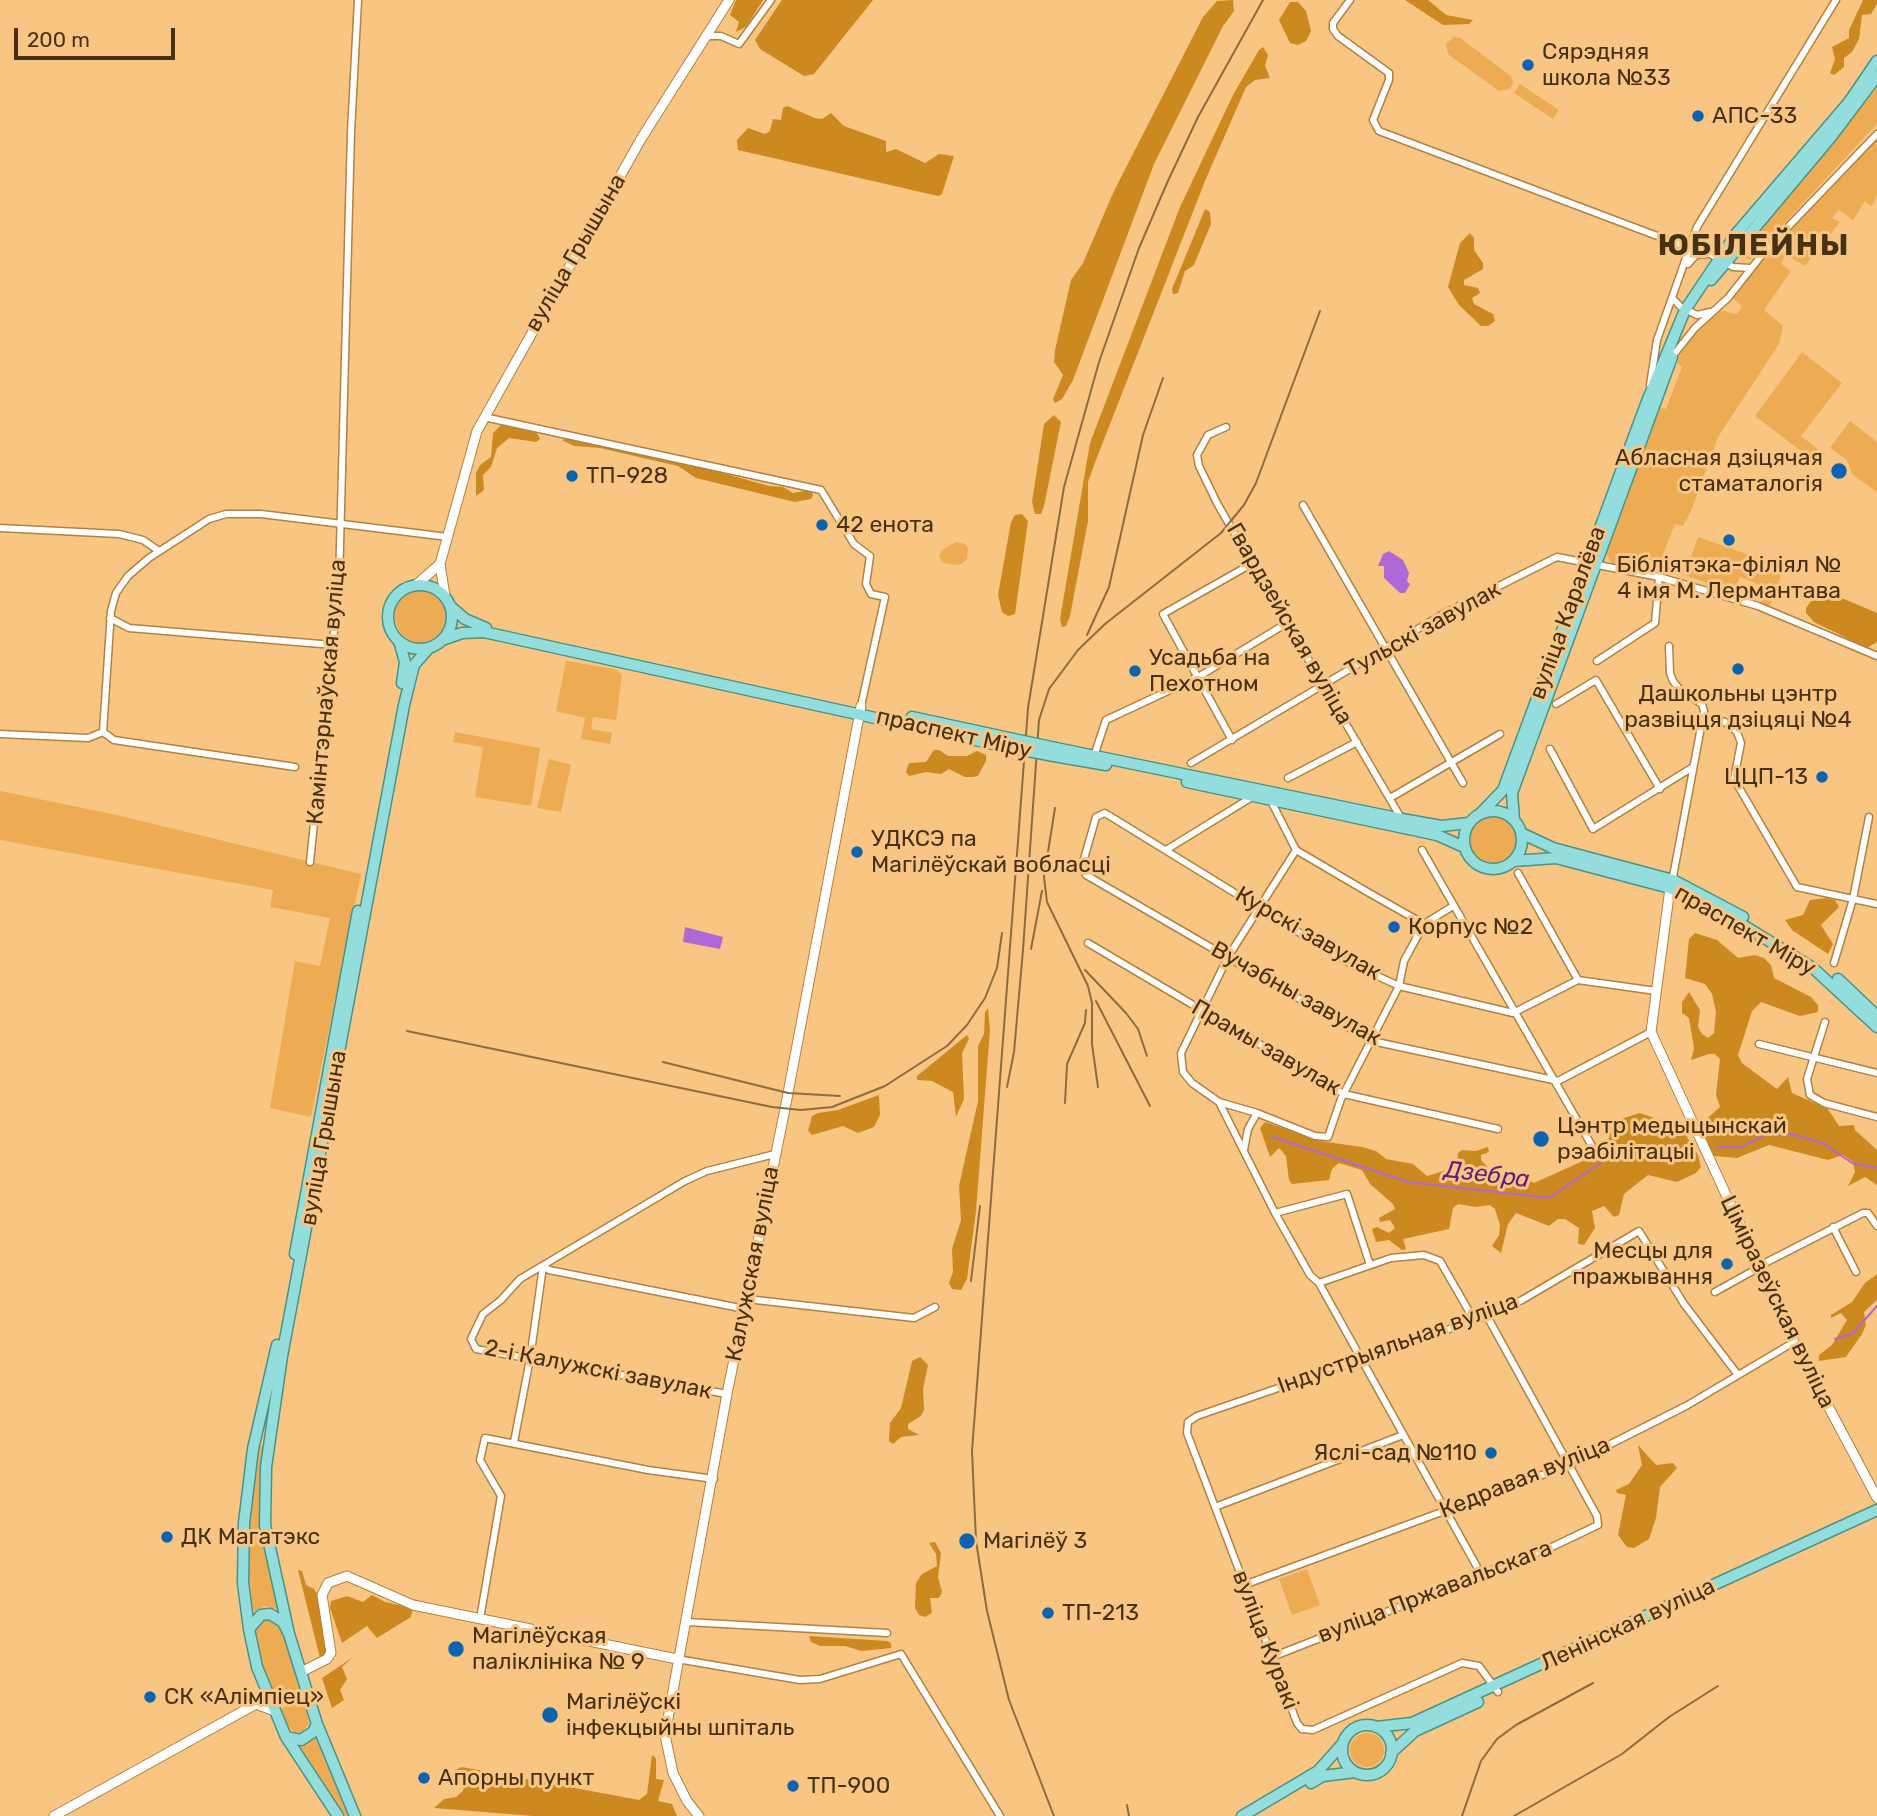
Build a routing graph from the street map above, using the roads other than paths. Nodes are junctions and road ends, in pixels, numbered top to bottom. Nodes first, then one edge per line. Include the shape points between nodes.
1 (358, 0) edge
2 (729, 0) edge
3 (771, 0) edge
4 (1350, 0) edge
5 (1836, 0) edge
6 (707, 36) junction
7 (1877, 61) edge
8 (1877, 76) edge
9 (1877, 134) edge
10 (1695, 233) junction
11 (1689, 248) junction
12 (1721, 260) junction
13 (1750, 268) junction
14 (1684, 271) junction
15 (1672, 298) junction
16 (1728, 298) junction
17 (1714, 310) junction
18 (1688, 311) junction
19 (1671, 358) junction
20 (1646, 404) junction
21 (484, 417) junction
22 (1226, 428) dead end
23 (1303, 505) dead end
24 (341, 522) junction
25 (0, 528) edge
26 (448, 537) junction
27 (159, 551) junction
28 (1252, 563) junction
29 (440, 564) junction
30 (1592, 564) junction
31 (1658, 577) junction
32 (416, 585) junction
33 (447, 601) junction
34 (1287, 623) junction
35 (110, 625) junction
36 (129, 628) junction
37 (442, 640) junction
38 (399, 641) junction
39 (333, 645) junction
40 (1669, 646) dead end
41 (429, 648) junction
42 (1387, 648) junction
43 (1877, 656) edge
44 (1597, 661) dead end
45 (1198, 677) junction
46 (1324, 685) junction
47 (1556, 704) dead end
48 (860, 709) junction
49 (1703, 717) junction
50 (103, 732) junction
51 (0, 734) edge
52 (1500, 734) dead end
53 (1232, 740) junction
54 (1357, 742) junction
55 (1550, 749) dead end
56 (1055, 752) junction
57 (1094, 756) junction
58 (1452, 762) junction
59 (1191, 763) dead end
60 (295, 767) dead end
61 (1693, 767) junction
62 (1288, 778) dead end
63 (1463, 783) dead end
64 (1660, 789) junction
65 (1252, 797) junction
66 (1390, 798) junction
67 (1271, 801) junction
68 (1481, 813) junction
69 (1096, 817) joint
70 (1869, 817) dead end
71 (1514, 820) junction
72 (1469, 822) junction
73 (1405, 824) junction
74 (1521, 833) junction
75 (1464, 847) junction
76 (1166, 850) junction
77 (1296, 850) junction
78 (1422, 850) dead end
79 (1513, 861) junction
80 (310, 862) dead end
81 (1518, 873) dead end
82 (1672, 884) junction
83 (1853, 899) junction
84 (1877, 904) edge
85 (1259, 905) junction
86 (1453, 906) junction
87 (1424, 924) junction
88 (1088, 943) dead end
89 (1228, 957) junction
90 (1834, 962) dead end
91 (1578, 980) junction
92 (1399, 986) junction
93 (1656, 991) junction
94 (1200, 1011) junction
95 (1513, 1013) junction
96 (1877, 1016) edge
97 (1825, 1022) dead end
98 (1877, 1027) edge
99 (1651, 1032) junction
100 (1372, 1041) junction
101 (1759, 1044) dead end
102 (1812, 1057) junction
103 (1877, 1073) edge
104 (1551, 1079) junction
105 (1344, 1094) junction
106 (1219, 1102) junction
107 (1258, 1113) junction
108 (1877, 1117) edge
109 (1497, 1129) dead end
110 (1592, 1146) dead end
111 (1244, 1152) junction
112 (775, 1154) junction
113 (1275, 1213) junction
114 (1877, 1226) edge
115 (1833, 1227) junction
116 (1370, 1265) junction
117 (544, 1266) junction
118 (1758, 1268) junction
119 (1856, 1272) dead end
120 (1319, 1283) junction
121 (1715, 1292) dead end
122 (746, 1304) junction
123 (935, 1307) dead end
124 (1487, 1316) junction
125 (1474, 1320) junction
126 (1794, 1342) junction
127 (530, 1359) junction
128 (1360, 1360) junction
129 (1738, 1375) junction
130 (727, 1394) junction
131 (1188, 1422) joint
132 (1403, 1435) junction
133 (514, 1442) junction
134 (1569, 1465) junction
135 (714, 1479) junction
136 (1877, 1498) edge
137 (1215, 1507) junction
138 (1877, 1510) edge
139 (1446, 1511) junction
140 (1877, 1516) edge
141 (1481, 1574) junction
142 (1244, 1585) junction
143 (480, 1619) junction
144 (685, 1622) junction
145 (249, 1629) junction
146 (887, 1633) dead end
147 (289, 1634) junction
148 (1272, 1657) junction
149 (677, 1659) junction
150 (301, 1672) junction
151 (263, 1687) junction
152 (1497, 1689) junction
153 (256, 1704) junction
154 (272, 1710) junction
155 (317, 1724) junction
156 (1376, 1727) junction
157 (286, 1737) junction
158 (1343, 1743) junction
159 (1391, 1753) junction
160 (1354, 1772) junction
161 (54, 1816) edge
162 (338, 1816) edge
163 (355, 1816) edge
164 (699, 1816) edge
165 (1000, 1816) edge
166 (1242, 1816) edge
167 (1254, 1816) edge

1 - 24 street, Камінтэрнаўская вуліца
2 - 6 street, вуліца Грышына
3 - 6 street via 739,44
4 - 11 street via 1333,29 1389,73 1373,120 1375,127 1519,187
5 - 10 street
6 - 21 street, вуліца Грышына via 640,139
7 - 12 main road, вуліца Каралёва
8 - 12 main road, вуліца Каралёва via 1831,137
9 - 13 street
10 - 11 street
10 - 12 street via 1698,244
11 - 14 street
12 - 13 street
12 - 14 street via 1691,258
12 - 16 street via 1735,281
12 - 18 main road, вуліца Каралёва
13 - 16 street
14 - 15 street
15 - 18 street
15 - 20 street via 1657,340
16 - 17 street
17 - 18 street via 1697,315
17 - 19 street
18 - 19 main road, вуліца Каралёва
18 - 20 main road, вуліца Каралёва
19 - 30 main road, вуліца Каралёва
20 - 30 main road, вуліца Каралёва
21 - 26 street, вуліца Грышына via 470,450
21 - 48 street via 821,490 854,544 870,556 866,584 871,594 885,597
22 - 28 street, Гвардзейская вуліца via 1208,435 1196,455
23 - 42 street
24 - 26 street
24 - 27 street via 226,514 200,523
24 - 39 street, Камінтэрнаўская вуліца
25 - 27 street via 126,534
26 - 29 street, вуліца Грышына
27 - 35 street via 121,585 112,602
28 - 34 street, Гвардзейская вуліца
28 - 45 street via 1163,614
29 - 32 street
29 - 33 street
30 - 31 street, Тульскі завулак
30 - 42 street, Тульскі завулак via 1553,558
30 - 68 main road, вуліца Каралёва via 1503,790
30 - 71 main road, вуліца Каралёва via 1512,793
31 - 43 street, Тульскі завулак via 1769,609
31 - 44 street via 1655,623
32 - 33 main road via 432,587
32 - 38 main road via 402,590 389,607 390,628
33 - 37 main road via 451,626
33 - 48 main road, праспект Міру via 478,626
34 - 45 street
34 - 46 street, Гвардзейская вуліца
35 - 36 street
35 - 36 street
35 - 50 street
36 - 39 street
37 - 41 main road
37 - 48 main road, праспект Міру via 484,632
38 - 41 main road via 413,648
38 - 145 main road, вуліца Грышына via 404,674 252,1461 243,1557
39 - 80 street, Камінтэрнаўская вуліца
40 - 49 street via 1673,681 1702,704
41 - 147 main road, вуліца Грышына via 415,665 404,705 282,1356 266,1466 265,1525
42 - 46 street, Тульскі завулак
42 - 58 street
45 - 53 street
45 - 57 street via 1106,720
46 - 53 street, Тульскі завулак
46 - 54 street, Гвардзейская вуліца
47 - 64 street via 1596,680
48 - 56 main road, праспект Міру, bridge
48 - 112 street, Калужская вуліца
49 - 61 street
49 - 83 street via 1725,722 1737,732 1741,743 1734,779 1797,887
50 - 51 street via 88,738
50 - 60 street via 114,740
52 - 58 street
53 - 59 street, Тульскі завулак
54 - 62 street
54 - 66 street, Гвардзейская вуліца
55 - 64 street via 1593,829
56 - 57 main road, праспект Міру
56 - 65 main road, праспект Міру
57 - 73 main road, праспект Міру
58 - 63 street
58 - 66 street
61 - 64 street
61 - 82 street
65 - 67 main road, праспект Міру
65 - 76 street
66 - 73 street, Гвардзейская вуліца
67 - 73 main road, праспект Міру
67 - 77 street
68 - 71 main road via 1496,811
68 - 72 main road
69 - 76 street, Курскі завулак via 1105,813
69 - 89 street, Вучэбны завулак via 1082,866 1086,875
70 - 83 street
71 - 74 main road
72 - 73 main road, праспект Міру
72 - 75 main road
73 - 75 main road, праспект Міру
74 - 79 main road via 1521,848
74 - 82 main road, праспект Міру via 1553,848
75 - 79 main road, праспект Міру via 1472,860 1485,868 1500,868
76 - 85 street, Курскі завулак
77 - 85 street
77 - 87 street
78 - 86 street
79 - 82 main road, праспект Міру via 1556,858
81 - 91 street
82 - 93 street
82 - 96 main road, праспект Міру via 1745,918 1811,959
82 - 98 main road, праспект Міру via 1813,968
83 - 84 street
83 - 90 street
85 - 89 street
85 - 92 street, Курскі завулак via 1347,962
86 - 87 street
86 - 95 street
87 - 92 street via 1404,961
88 - 94 street, Прамы завулак
89 - 94 street
89 - 100 street, Вучэбны завулак
91 - 93 street
91 - 95 street
92 - 95 street, Курскі завулак
92 - 100 street
93 - 99 street
94 - 105 street, Прамы завулак
94 - 106 street via 1181,1054 1183,1072
95 - 104 street
97 - 102 street
99 - 104 street, Вучэбны завулак via 1565,1080
99 - 118 street, Ціміразеўская вуліца
100 - 104 street, Вучэбны завулак
100 - 105 street
101 - 102 street
102 - 103 street
102 - 108 street via 1807,1079 1811,1095
104 - 110 street
105 - 107 street via 1328,1137
105 - 109 street, Прамы завулак
106 - 107 street
106 - 111 street
107 - 111 street via 1248,1129
111 - 113 street
112 - 117 street via 685,1181
112 - 122 street, Калужская вуліца
113 - 116 street via 1347,1194
113 - 120 street
114 - 115 street via 1865,1212
115 - 118 street
115 - 119 street
116 - 120 street
116 - 125 street via 1408,1255 1435,1257
117 - 122 street
117 - 127 street
117 - 127 street, 2-і Калужскі завулак via 520,1279 484,1314 471,1344 476,1349
118 - 121 street
118 - 126 street, Ціміразеўская вуліца
120 - 128 street
122 - 123 street via 915,1318
122 - 130 street, Калужская вуліца
124 - 125 street, Індустрыяльная вуліца
124 - 129 street, Індустрыяльная вуліца via 1639,1231 1684,1304
124 - 134 street
125 - 128 street, Індустрыяльная вуліца
126 - 129 street, Кедравая вуліца
126 - 136 street, Ціміразеўская вуліца
127 - 130 street, 2-і Калужскі завулак
127 - 133 street
128 - 131 street, Індустрыяльная вуліца
128 - 132 street
129 - 134 street, Кедравая вуліца
130 - 135 street, Калужская вуліца
131 - 137 street, вуліца Куракі via 1187,1433
132 - 137 street
132 - 139 street
133 - 135 street
133 - 143 street via 485,1438 482,1444 480,1460 501,1496
134 - 139 street, Кедравая вуліца
134 - 141 street, вуліца Пржавальскага via 1598,1525
135 - 144 street, Калужская вуліца
137 - 142 street, вуліца Куракі
138 - 152 main road, Ленінская вуліца
139 - 141 street
139 - 142 street, Кедравая вуліца
140 - 152 main road, Ленінская вуліца
141 - 148 street, вуліца Пржавальскага
142 - 148 street, вуліца Куракі
143 - 149 street
143 - 150 street via 398,1601 352,1577 340,1577 328,1583 322,1595 331,1653
144 - 146 street
144 - 149 street, Калужская вуліца
145 - 147 main road via 261,1615 270,1614 283,1622
145 - 151 main road, вуліца Грышына
147 - 150 main road, вуліца Грышына
148 - 152 street, вуліца Куракі via 1297,1723 1308,1731 1462,1662 1479,1666
149 - 164 street, Калужская вуліца via 666,1749 687,1801
149 - 165 street via 800,1680 820,1679 901,1654
150 - 155 main road, вуліца Грышына
151 - 153 street
151 - 154 main road, вуліца Грышына
152 - 156 main road, Ленінская вуліца via 1412,1724
152 - 159 main road, Ленінская вуліца via 1415,1731
153 - 154 street
153 - 161 street
154 - 157 main road, вуліца Грышына
155 - 157 main road via 301,1740
155 - 163 main road
156 - 158 main road via 1352,1730
156 - 159 main road via 1388,1738
157 - 162 main road
158 - 160 main road via 1344,1760
158 - 166 main road via 1318,1771
159 - 160 main road via 1378,1772
160 - 167 main road via 1323,1776

